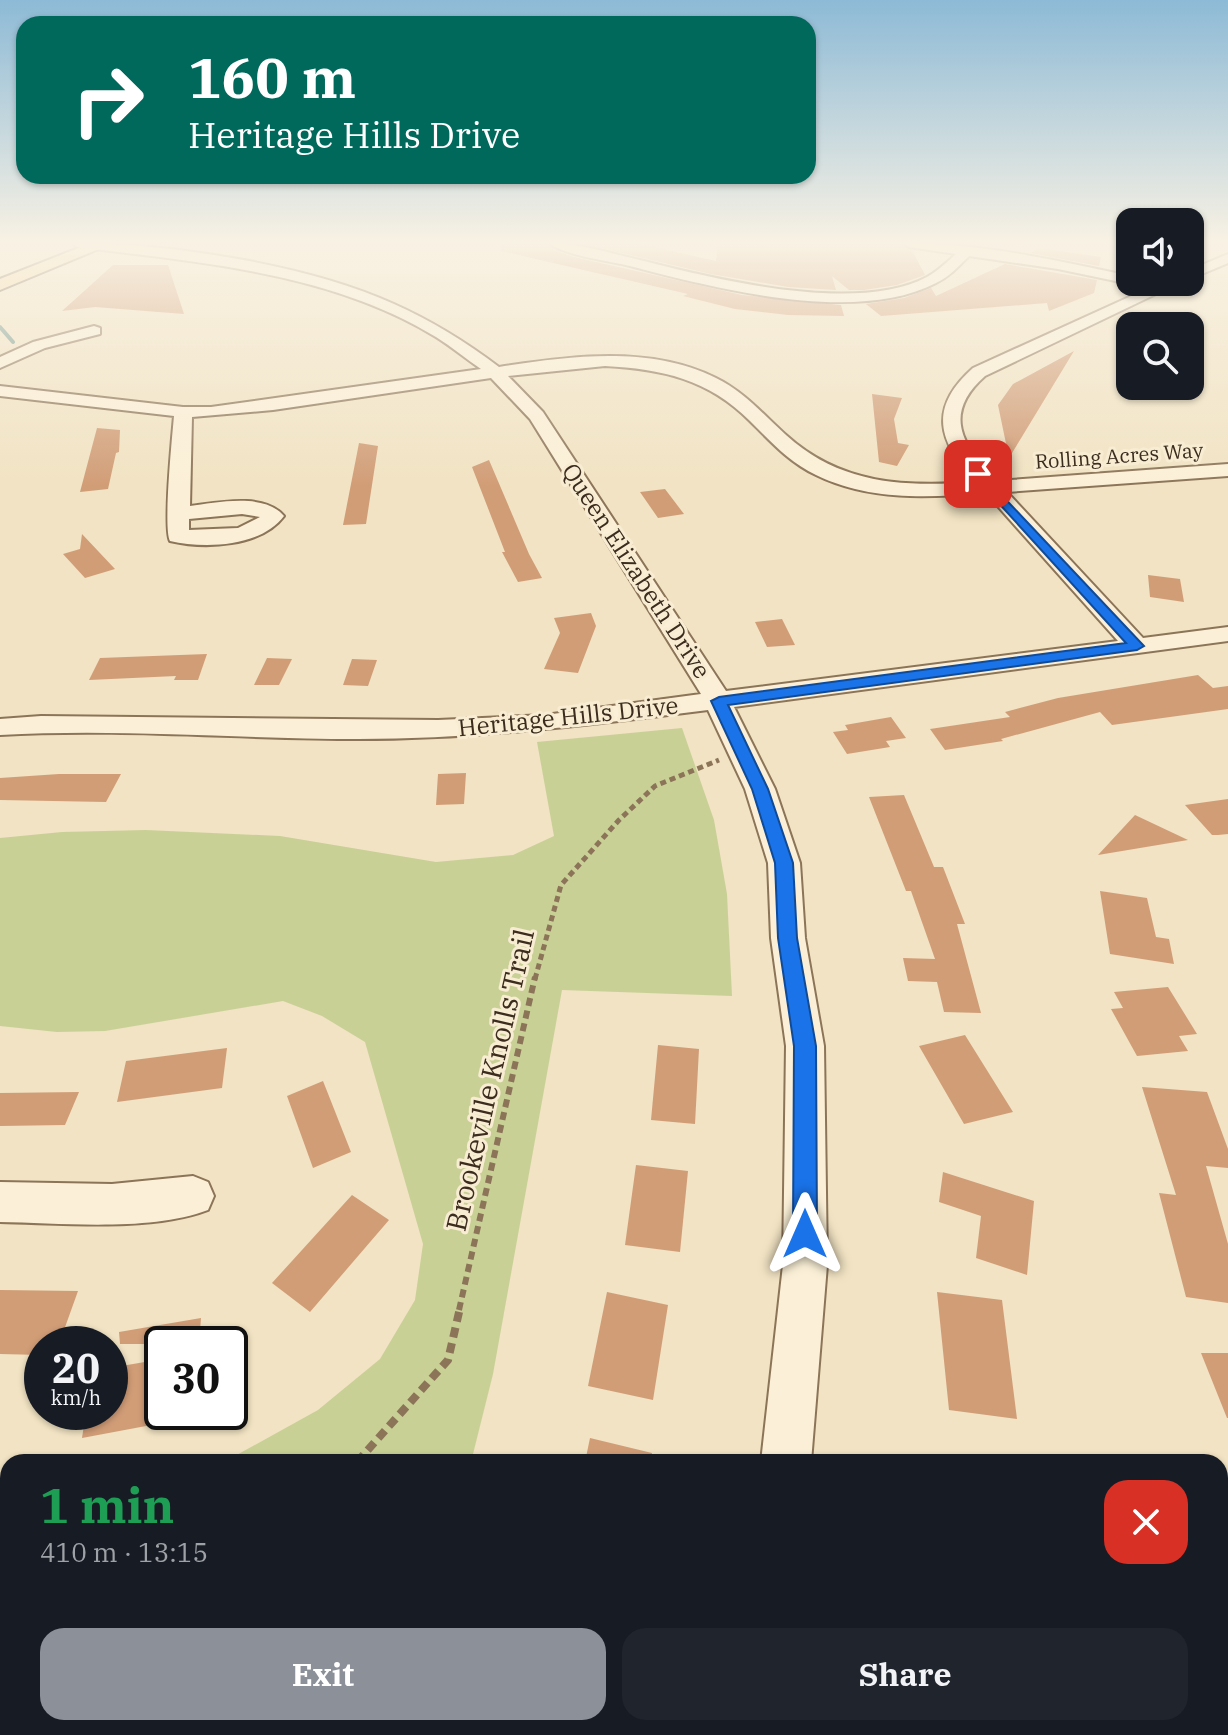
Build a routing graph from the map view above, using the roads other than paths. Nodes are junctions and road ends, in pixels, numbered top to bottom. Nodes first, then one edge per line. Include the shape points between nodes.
1 (422, 324) edge
2 (1081, 324) edge
3 (94, 331) dead end
4 (0, 363) edge
5 (498, 372) junction
6 (0, 391) edge
7 (183, 412) junction
8 (1228, 470) edge
9 (990, 488) junction
10 (177, 514) dead end
11 (1228, 634) edge
12 (1137, 646) junction
13 (719, 701) junction
14 (0, 727) edge
15 (193, 1196) dead end
16 (0, 1202) edge
17 (787, 1454) edge

1 - 5 street, Queen Elizabeth Drive via 454,339
2 - 9 street via 1003,359 964,384 952,403 950,421 966,460
3 - 4 street via 39,345
5 - 7 street, Rolling Acres Way via 249,408
5 - 9 street, Rolling Acres Way via 611,362 693,374 737,397 824,472 901,491
5 - 13 street, Queen Elizabeth Drive via 537,416
6 - 7 street, Rolling Acres Way
7 - 10 street
8 - 9 street, Rolling Acres Way
9 - 12 street
11 - 12 street, Heritage Hills Drive
12 - 13 street, Heritage Hills Drive
13 - 14 street, Heritage Hills Drive via 459,729 107,723
13 - 17 street, Queen Elizabeth Drive via 760,789 784,863 788,938 805,1046 805,1265
15 - 16 street via 112,1204

